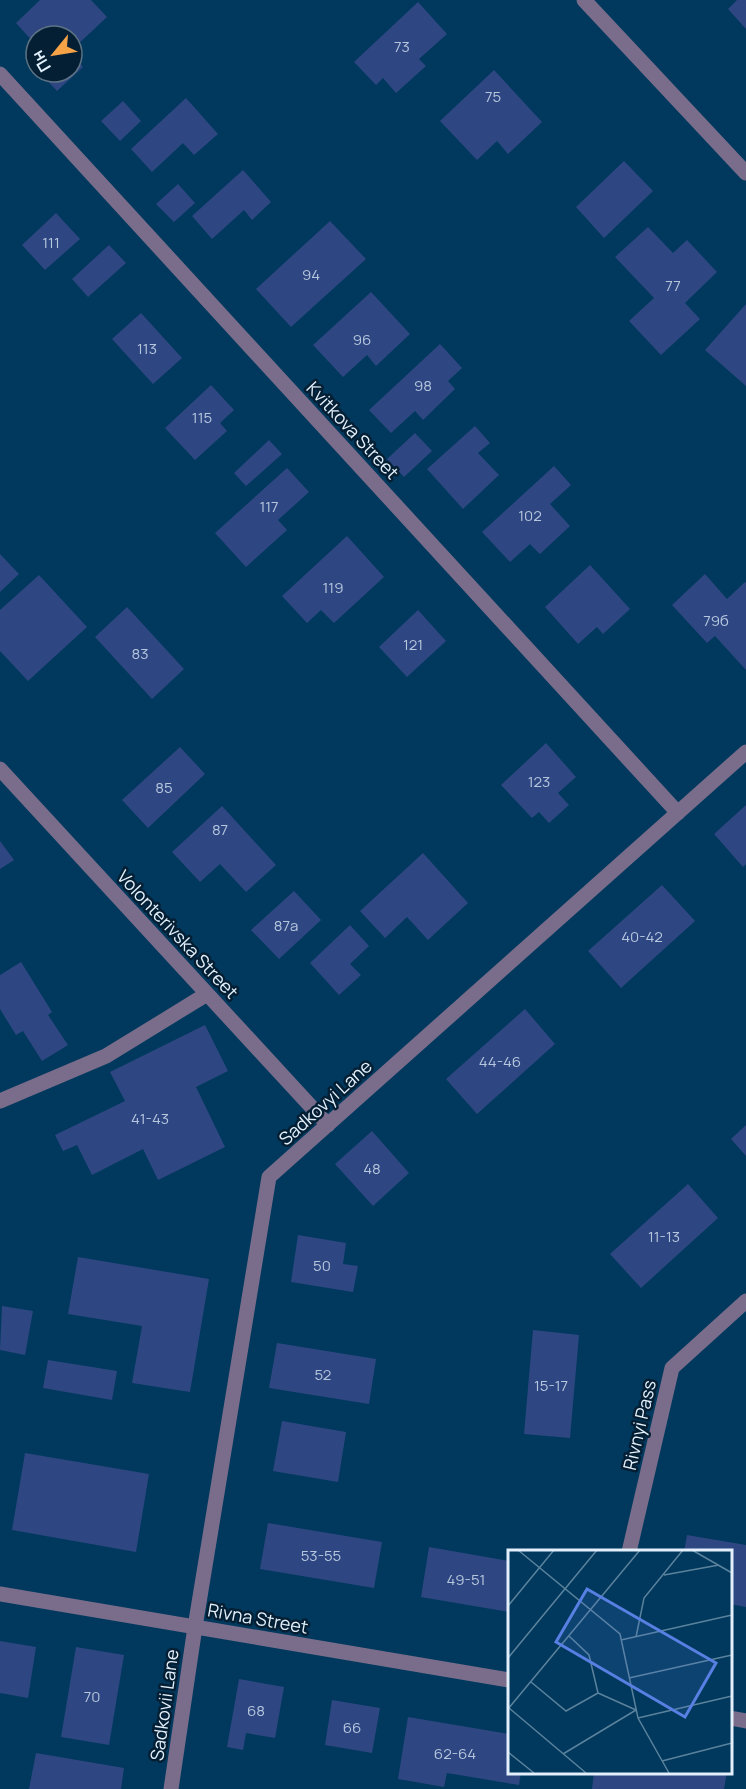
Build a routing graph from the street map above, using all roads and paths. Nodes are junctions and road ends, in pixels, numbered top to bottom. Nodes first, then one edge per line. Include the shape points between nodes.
1 (584, 0) edge
2 (0, 74) edge
3 (746, 173) edge
4 (746, 752) edge
5 (0, 769) edge
6 (678, 813) junction
7 (207, 994) junction
8 (0, 1101) edge
9 (328, 1125) junction
10 (746, 1301) edge
11 (629, 1550) edge
12 (0, 1594) edge
13 (195, 1627) junction
14 (508, 1680) edge
15 (731, 1718) edge
16 (746, 1720) edge
17 (171, 1789) edge

1 - 3 street
2 - 6 street, Kvitkova Street
4 - 6 street, Sadkovyi Lane
5 - 7 street, Volonterivska Street
6 - 9 street, Sadkovyi Lane
7 - 8 street via 106,1056
7 - 9 street, Volonterivska Street
9 - 13 street, Sadkovyi Lane via 269,1177
10 - 11 street, Rivnyi Pass via 672,1368
12 - 13 street, Rivna Street
13 - 14 street, Rivna Street
13 - 17 street, Sadkovii Lane
15 - 16 street

